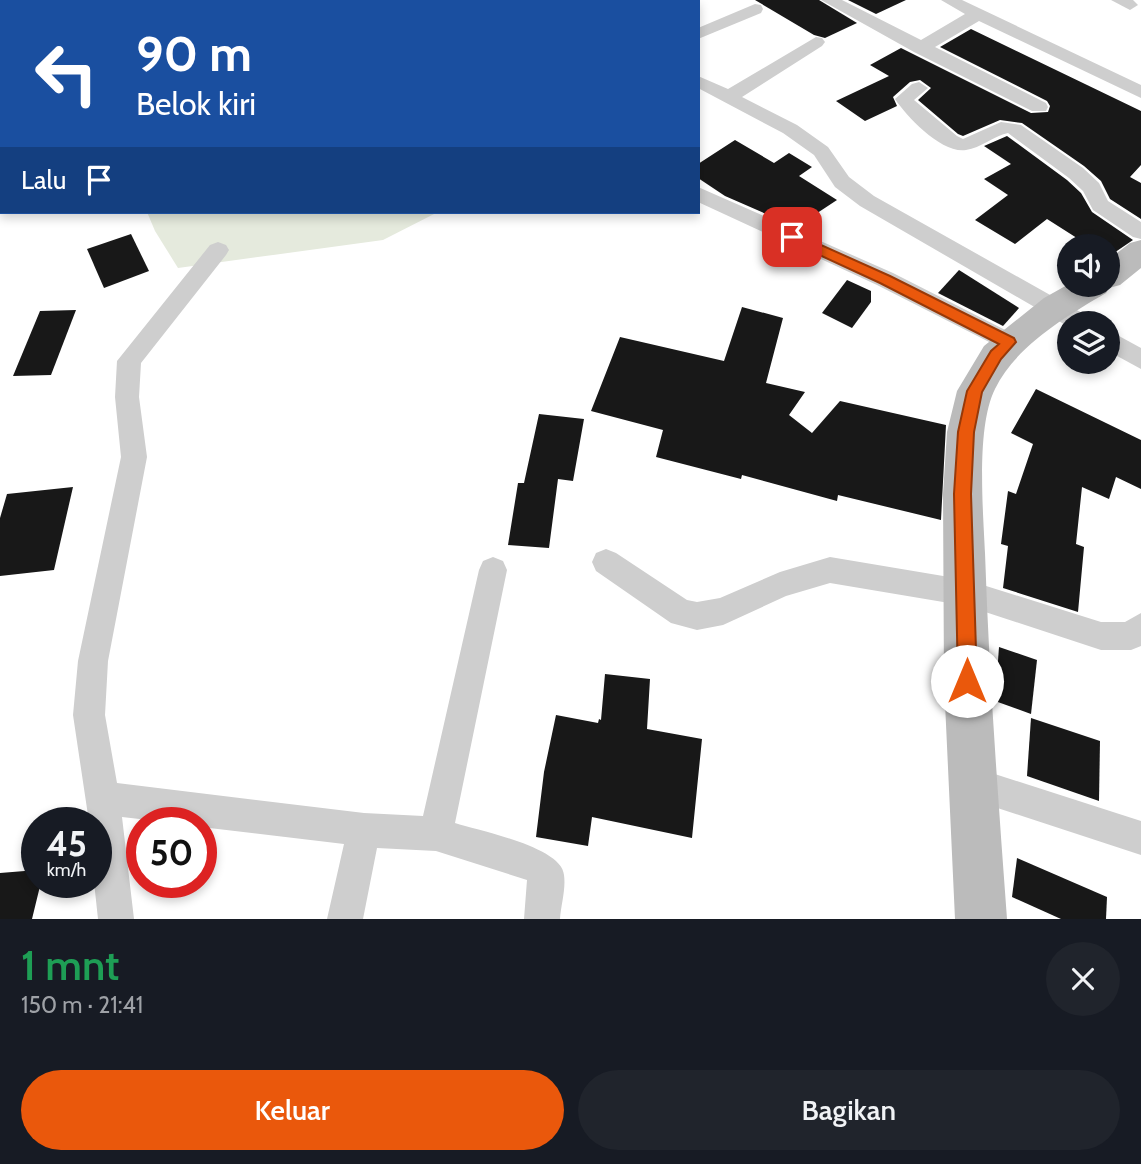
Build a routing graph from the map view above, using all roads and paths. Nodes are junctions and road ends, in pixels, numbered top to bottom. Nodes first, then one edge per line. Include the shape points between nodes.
1 (829, 0) edge
2 (949, 0) edge
3 (977, 7) edge
4 (755, 9) dead end
5 (700, 33) edge
6 (816, 42) dead end
7 (920, 48) junction
8 (1141, 78) edge
9 (700, 82) edge
10 (919, 88) dead end
11 (1141, 92) edge
12 (730, 96) junction
13 (1039, 107) dead end
14 (700, 195) edge
15 (1141, 233) edge
16 (218, 250) dead end
17 (1141, 251) edge
18 (1120, 268) edge
19 (1084, 297) edge
20 (1062, 311) edge
21 (1072, 311) edge
22 (1057, 320) edge
23 (1009, 342) junction
24 (1120, 347) edge
25 (1141, 360) edge
26 (606, 562) dead end
27 (493, 570) dead end
28 (967, 593) junction
29 (1141, 627) edge
30 (973, 783) junction
31 (103, 799) junction
32 (365, 831) junction
33 (436, 834) junction
34 (1141, 838) edge
35 (116, 919) edge
36 (345, 919) edge
37 (542, 919) edge
38 (981, 919) edge

1 - 7 street
2 - 3 street
3 - 7 street
3 - 8 street
3 - 11 street
4 - 5 street
6 - 12 street
7 - 13 street
9 - 12 street
10 - 15 street via 904,99 906,104 956,143 964,145 1005,127 1014,129 1076,173 1092,188 1100,205
12 - 20 street via 821,151 842,182 867,201
14 - 23 street via 885,279
16 - 31 street via 129,361 127,397 134,457 93,661 89,715
17 - 18 main road
19 - 21 main road
22 - 23 main road
23 - 28 main road via 975,391 966,432
24 - 25 street
26 - 28 street via 681,612 697,616 723,611 780,585 830,570
27 - 33 street
28 - 29 street via 1101,636 1131,636
28 - 30 main road
30 - 34 street
30 - 38 main road
31 - 32 street
31 - 35 street
32 - 33 street
32 - 36 street
33 - 37 street via 526,860 547,874

